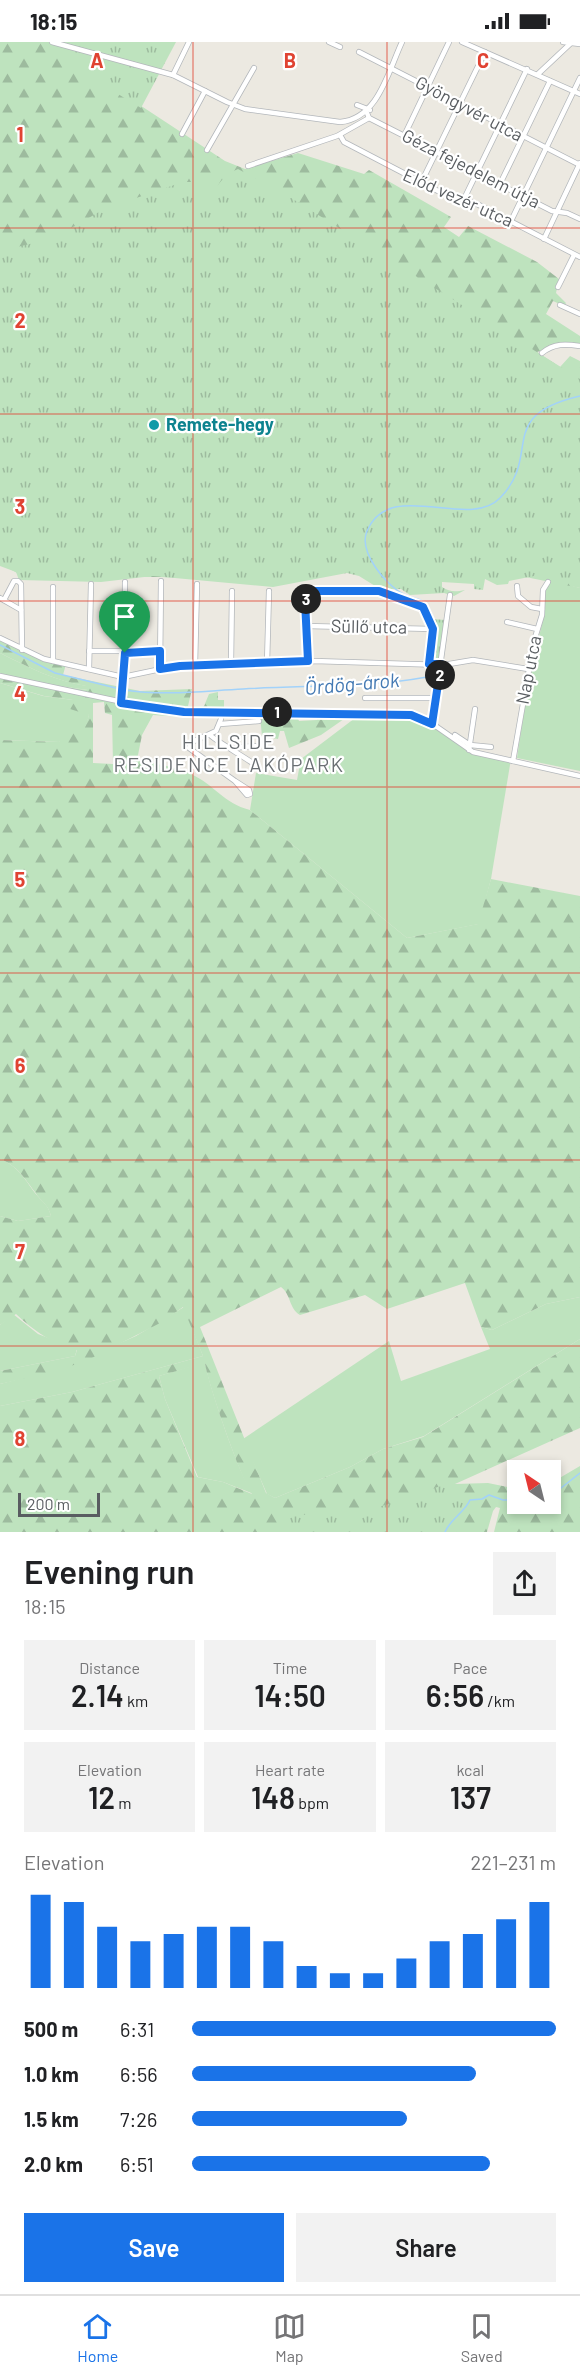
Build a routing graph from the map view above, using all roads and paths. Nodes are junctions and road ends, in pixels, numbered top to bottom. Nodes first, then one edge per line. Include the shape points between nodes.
1 (52, 42) edge
2 (189, 42) edge
3 (330, 42) edge
4 (402, 42) edge
5 (449, 42) edge
6 (462, 42) edge
7 (563, 42) edge
8 (571, 43) edge
9 (580, 44) edge
10 (340, 47) dead end
11 (359, 52) dead end
12 (485, 52) junction
13 (254, 68) dead end
14 (390, 68) junction
15 (526, 69) junction
16 (538, 74) junction
17 (173, 75) junction
18 (580, 78) edge
19 (550, 81) junction
20 (428, 86) junction
21 (205, 91) junction
22 (574, 91) junction
23 (580, 94) edge
24 (460, 103) junction
25 (233, 105) junction
26 (357, 105) dead end
27 (368, 111) junction
28 (369, 118) junction
29 (500, 124) junction
30 (182, 134) dead end
31 (405, 134) junction
32 (340, 135) junction
33 (522, 136) junction
34 (546, 149) junction
35 (207, 150) dead end
36 (436, 151) junction
37 (580, 164) edge
38 (248, 166) dead end
39 (478, 172) junction
40 (421, 183) junction
41 (500, 184) junction
42 (523, 196) junction
43 (464, 200) junction
44 (557, 212) junction
45 (580, 219) edge
46 (511, 221) junction
47 (544, 239) junction
48 (574, 255) junction
49 (580, 257) edge
50 (558, 287) dead end
51 (560, 305) dead end
52 (580, 314) edge
53 (580, 346) edge
54 (543, 353) dead end
55 (161, 581) dead end
56 (126, 582) dead end
57 (548, 582) dead end
58 (91, 584) dead end
59 (197, 584) dead end
60 (517, 585) dead end
61 (53, 587) dead end
62 (303, 587) dead end
63 (232, 591) dead end
64 (269, 591) dead end
65 (450, 595) dead end
66 (2, 599) edge
67 (305, 601) junction
68 (542, 609) junction
69 (21, 610) junction
70 (507, 622) dead end
71 (306, 626) junction
72 (433, 629) junction
73 (537, 629) junction
74 (0, 638) edge
75 (22, 650) junction
76 (89, 651) junction
77 (160, 651) junction
78 (125, 653) junction
79 (53, 661) junction
80 (308, 661) junction
81 (231, 664) junction
82 (267, 664) junction
83 (429, 664) junction
84 (440, 664) junction
85 (195, 665) junction
86 (89, 669) junction
87 (160, 669) junction
88 (528, 669) junction
89 (0, 676) edge
90 (124, 677) junction
91 (365, 698) dead end
92 (438, 698) junction
93 (121, 703) junction
94 (475, 709) dead end
95 (259, 721) dead end
96 (432, 724) junction
97 (210, 735) junction
98 (455, 735) dead end
99 (255, 746) dead end
100 (491, 747) dead end
101 (231, 748) junction
102 (470, 748) junction
103 (513, 761) junction
104 (254, 764) dead end
105 (580, 776) edge
106 (236, 781) dead end

1 - 17 street
2 - 17 street
3 - 10 street
4 - 14 street
5 - 20 street
6 - 12 street
7 - 8 street
8 - 9 street
8 - 16 street
11 - 14 street, Gyöngyvér utca
12 - 15 street
12 - 24 street
13 - 25 street
14 - 20 street, Gyöngyvér utca
14 - 27 street
15 - 16 street
15 - 29 street
16 - 19 street
17 - 21 street
18 - 22 street
19 - 22 street
19 - 33 street
20 - 24 street, Gyöngyvér utca
20 - 31 street
21 - 25 street
21 - 30 street
22 - 23 street
22 - 34 street
24 - 29 street, Gyöngyvér utca
24 - 36 street
25 - 27 street via 337,122 354,120
25 - 35 street
26 - 27 street
27 - 28 street
28 - 31 street, Géza fejedelem útja
28 - 32 street
29 - 33 street, Gyöngyvér utca
29 - 39 street
31 - 36 street, Géza fejedelem útja
32 - 38 street
32 - 40 street, Előd vezér utca via 344,142
33 - 34 street, Gyöngyvér utca
33 - 41 street
34 - 37 street, Gyöngyvér utca
34 - 42 street
36 - 39 street, Géza fejedelem útja
36 - 40 street
37 - 44 street
39 - 41 street, Géza fejedelem útja
39 - 43 street
40 - 43 street, Előd vezér utca
41 - 42 street, Géza fejedelem útja
42 - 44 street, Géza fejedelem útja
42 - 46 street
43 - 46 street, Előd vezér utca
44 - 45 street, Géza fejedelem útja
44 - 47 street
46 - 47 street, Előd vezér utca
47 - 48 street, Előd vezér utca
48 - 49 street, Előd vezér utca
48 - 50 street
51 - 52 street
53 - 54 street via 550,346
55 - 77 street
56 - 78 street
57 - 68 street, Nap utca via 543,590
58 - 76 street
59 - 85 street
60 - 68 street via 518,596 531,607
61 - 79 street
62 - 67 street
63 - 81 street
64 - 82 street
65 - 84 street
66 - 69 street
66 - 69 street via 15,580 21,584
67 - 71 street
67 - 72 street via 312,591 377,591 424,608
68 - 73 street, Nap utca
69 - 75 street
70 - 73 street
71 - 72 street, Süllő utca
71 - 80 street
72 - 83 street
73 - 88 street, Nap utca
74 - 75 street
75 - 79 street
76 - 78 street
76 - 86 street
77 - 78 street
77 - 87 street
78 - 90 street
79 - 86 street
80 - 82 street
80 - 83 street
81 - 82 street
81 - 85 street
83 - 84 street
84 - 88 street via 473,660
84 - 92 street
85 - 87 street
86 - 90 street
87 - 90 street
88 - 103 street, Nap utca
89 - 93 street
90 - 93 street
91 - 92 street
92 - 96 street
93 - 96 street via 184,712 411,715
94 - 102 street
95 - 97 street via 220,721
96 - 102 street
97 - 101 street
97 - 106 street via 192,742 189,748
98 - 102 street
99 - 101 street
100 - 102 street
101 - 104 street
102 - 103 street
103 - 105 street

